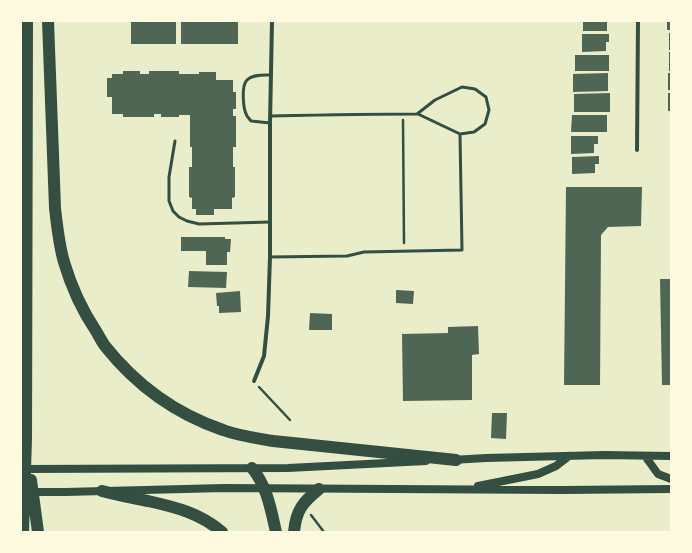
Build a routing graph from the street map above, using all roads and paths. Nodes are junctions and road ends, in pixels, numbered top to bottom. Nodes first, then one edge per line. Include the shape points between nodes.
1 (27, 21) edge
2 (48, 21) edge
3 (272, 21) edge
4 (638, 21) edge
5 (271, 75) junction
6 (403, 114) junction
7 (417, 114) junction
8 (270, 116) junction
9 (270, 123) junction
10 (460, 134) junction
11 (175, 141) dead end
12 (637, 150) dead end
13 (270, 222) junction
14 (404, 251) junction
15 (270, 257) junction
16 (254, 381) joint
17 (290, 420) dead end
18 (26, 439) junction
19 (569, 456) junction
20 (645, 456) junction
21 (671, 456) edge
22 (456, 460) junction
23 (252, 468) junction
24 (21, 469) edge
25 (671, 479) edge
26 (265, 488) junction
27 (319, 489) junction
28 (462, 489) junction
29 (671, 489) edge
30 (102, 491) junction
31 (21, 492) edge
32 (311, 514) dead end
33 (24, 532) edge
34 (38, 532) edge
35 (222, 532) edge
36 (276, 532) edge
37 (294, 532) edge
38 (324, 532) edge

1 - 18 highway
2 - 22 highway via 55,208 59,236 73,288 86,316 105,346 145,387 199,421 224,430 273,441
3 - 5 street
4 - 12 street
5 - 8 street
5 - 9 lane via 257,75 247,80 243,90 244,108 251,121
6 - 7 lane
6 - 8 lane
6 - 14 path
7 - 10 lane
7 - 10 lane via 435,100 462,87 475,89 486,97 489,110 485,124 474,132
8 - 9 street
9 - 13 street
10 - 14 lane via 462,250
11 - 13 lane via 169,177 169,201 179,217 199,224
13 - 15 street
14 - 15 lane via 364,252 347,256
15 - 16 street via 264,356
16 - 17 path
18 - 33 highway
18 - 34 highway
19 - 20 main road
19 - 22 main road
19 - 28 main road via 556,466 538,474
20 - 21 main road
20 - 25 main road via 658,474
22 - 23 main road
23 - 24 main road
23 - 26 highway
26 - 27 main road
26 - 30 main road
26 - 36 highway
27 - 28 main road
27 - 37 highway via 300,508
28 - 29 main road
30 - 31 main road
30 - 35 highway via 177,508 201,518
32 - 38 path

